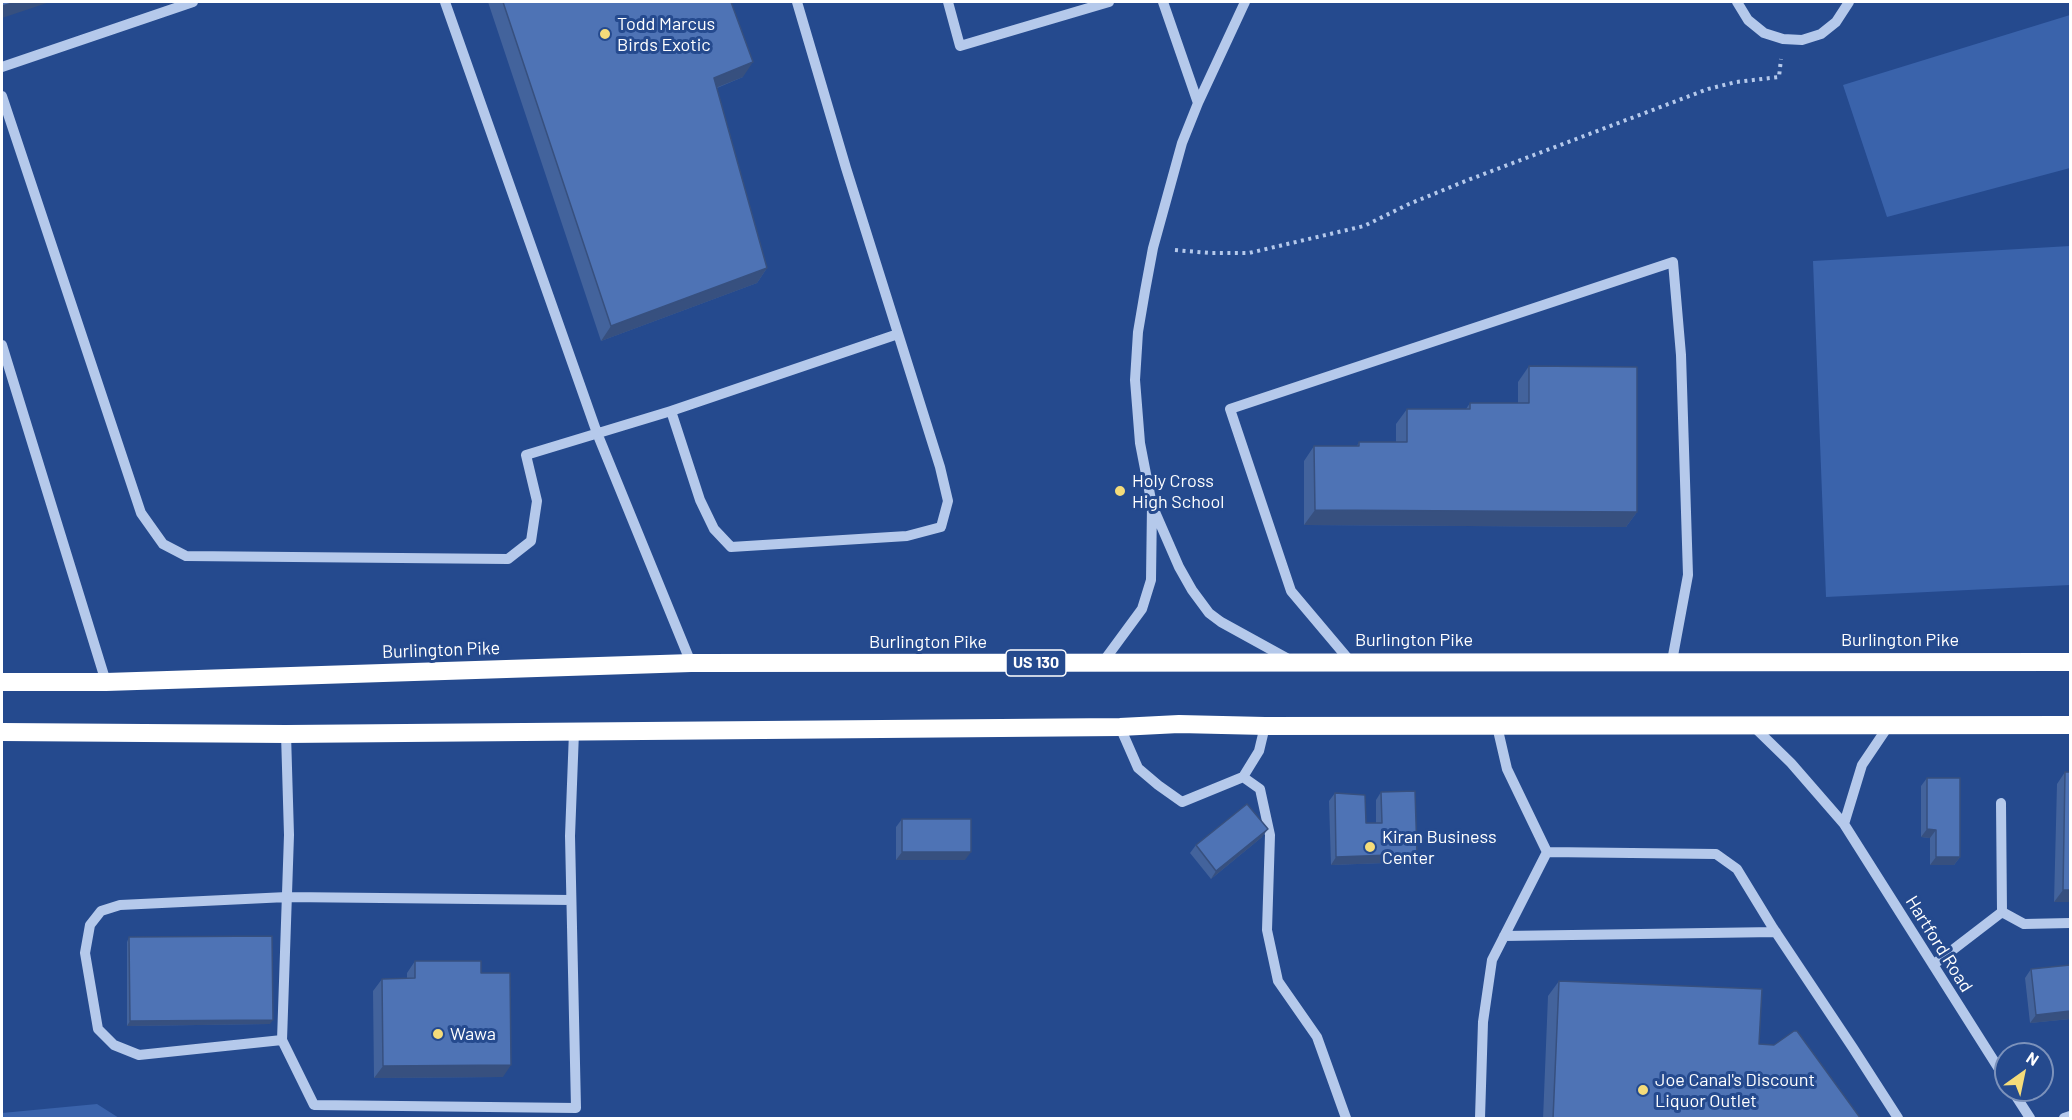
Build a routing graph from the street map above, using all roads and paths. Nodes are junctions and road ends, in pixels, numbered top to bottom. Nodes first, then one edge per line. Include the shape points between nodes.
1 (193, 2) edge
2 (445, 2) edge
3 (797, 2) edge
4 (948, 2) edge
5 (1109, 2) edge
6 (1163, 2) edge
7 (1245, 2) edge
8 (1737, 2) edge
9 (1849, 2) edge
10 (1783, 39) junction
11 (2, 67) edge
12 (2, 96) edge
13 (1198, 103) junction
14 (1153, 248) junction
15 (898, 334) junction
16 (2, 345) edge
17 (671, 411) junction
18 (597, 433) junction
19 (1152, 505) junction
20 (1350, 661) junction
21 (1672, 661) junction
22 (1103, 662) junction
23 (2070, 662) edge
24 (691, 663) junction
25 (1295, 663) junction
26 (2, 682) edge
27 (106, 682) junction
28 (1752, 725) junction
29 (1889, 725) junction
30 (2070, 725) edge
31 (1265, 726) junction
32 (1497, 726) junction
33 (1120, 727) junction
34 (2, 732) edge
35 (574, 732) junction
36 (286, 734) junction
37 (1243, 777) junction
38 (2001, 803) dead end
39 (1844, 824) junction
40 (1547, 852) junction
41 (287, 897) junction
42 (571, 900) junction
43 (2002, 912) junction
44 (2070, 923) edge
45 (1776, 932) junction
46 (1504, 936) junction
47 (1933, 965) junction
48 (282, 1040) junction
49 (1994, 1061) edge
50 (2019, 1102) edge
51 (2070, 1116) edge
52 (1346, 1119) edge
53 (1480, 1119) edge
54 (1898, 1119) edge
55 (2030, 1119) edge
56 (2064, 1119) edge

1 - 11 street
2 - 18 street
3 - 15 street
4 - 5 street via 960,46
6 - 13 street
7 - 13 street
8 - 10 street via 1748,20 1764,33
9 - 10 street via 1836,22 1821,34 1802,40
10 - 14 path via 1779,77 1708,89 1458,184 1364,226 1249,253
12 - 18 street via 141,513 163,544 186,556 508,559 531,541 537,501 526,455
13 - 14 street via 1182,143
14 - 19 street via 1138,332 1135,380 1140,443
15 - 17 street
15 - 17 street via 948,501 941,527 907,536 731,547 714,529 700,500
16 - 27 street
17 - 18 street
18 - 24 street
19 - 22 street via 1151,580 1142,609
19 - 25 street via 1179,567 1209,613
20 - 21 highway, Burlington Pike / US 130
20 - 21 street via 1291,591 1230,409 1673,262 1681,355 1688,575
20 - 25 highway, Burlington Pike / US 130
21 - 23 highway, Burlington Pike / US 130
22 - 24 highway, Burlington Pike / US 130
22 - 25 highway, Burlington Pike / US 130
24 - 27 highway, Burlington Pike / US 130
26 - 27 highway, Burlington Pike / US 130
28 - 29 highway
28 - 32 highway
28 - 39 street, Hartford Road
29 - 30 highway
29 - 39 street via 1862,765
31 - 32 highway
31 - 33 highway
31 - 37 street via 1259,751
32 - 40 street via 1508,770
33 - 35 highway
33 - 37 street via 1138,768 1182,802
34 - 36 highway
35 - 36 highway
35 - 42 street
36 - 41 street
37 - 52 street via 1260,789 1270,835 1267,930 1278,981 1317,1037
38 - 43 street
39 - 47 street, Hartford Road
40 - 45 street via 1716,854 1737,869
40 - 46 street
41 - 42 street
41 - 48 street
41 - 48 street via 120,905 101,910 90,925 85,953 98,1029 114,1045 139,1055
42 - 48 street via 576,1108 314,1105
43 - 44 street via 2024,924
43 - 47 street
45 - 46 street
45 - 54 street
46 - 53 street via 1492,960 1483,1022
47 - 49 street, Hartford Road
50 - 55 street
51 - 56 street

